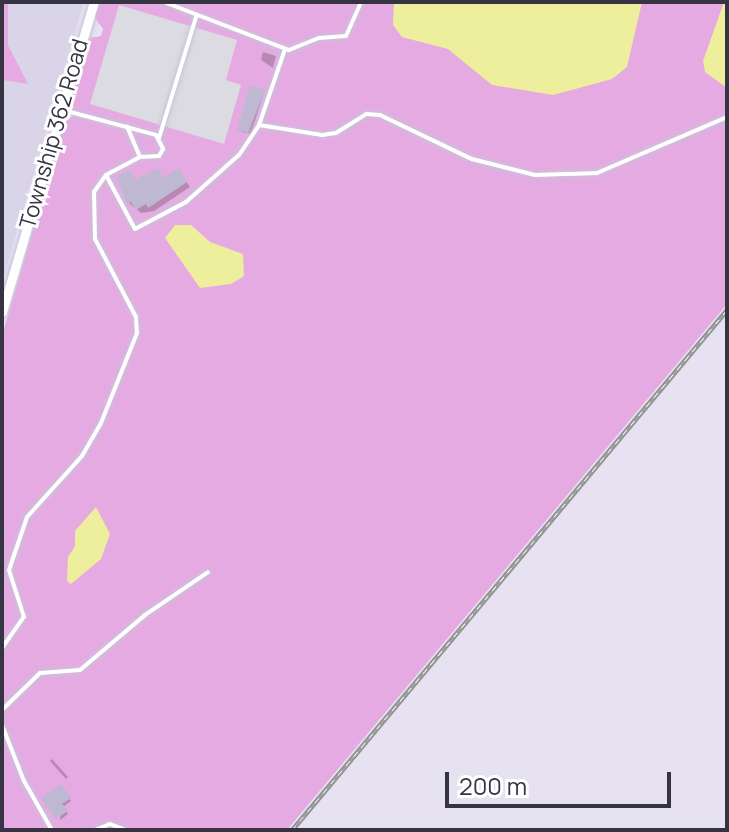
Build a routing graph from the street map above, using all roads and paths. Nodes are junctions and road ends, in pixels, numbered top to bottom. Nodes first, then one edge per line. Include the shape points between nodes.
1 (94, 2) edge
2 (164, 2) edge
3 (361, 2) edge
4 (196, 17) junction
5 (285, 49) junction
6 (60, 109) junction
7 (727, 117) edge
8 (259, 125) junction
9 (127, 127) junction
10 (159, 138) junction
11 (140, 157) junction
12 (106, 175) junction
13 (2, 312) edge
14 (208, 572) dead end
15 (2, 648) edge
16 (2, 710) edge
17 (2, 725) edge
18 (52, 830) edge
19 (95, 830) edge
20 (126, 830) edge

1 - 6 street, Township 362 Road
2 - 4 lane
3 - 5 lane via 346,36
4 - 5 lane
4 - 10 lane
5 - 8 lane
6 - 9 lane
6 - 13 street, Township 362 Road
7 - 8 lane via 597,173 535,175 472,159 380,115 367,114 336,133 322,135
8 - 12 lane via 239,155 186,202 135,229
9 - 10 lane
9 - 11 lane
10 - 11 lane via 159,156
11 - 12 lane
12 - 15 lane via 94,192 95,239 136,317 137,333 82,456 27,517 9,570 24,617
14 - 16 lane via 145,615 80,670 40,673
17 - 18 lane via 24,781
19 - 20 lane via 110,824

